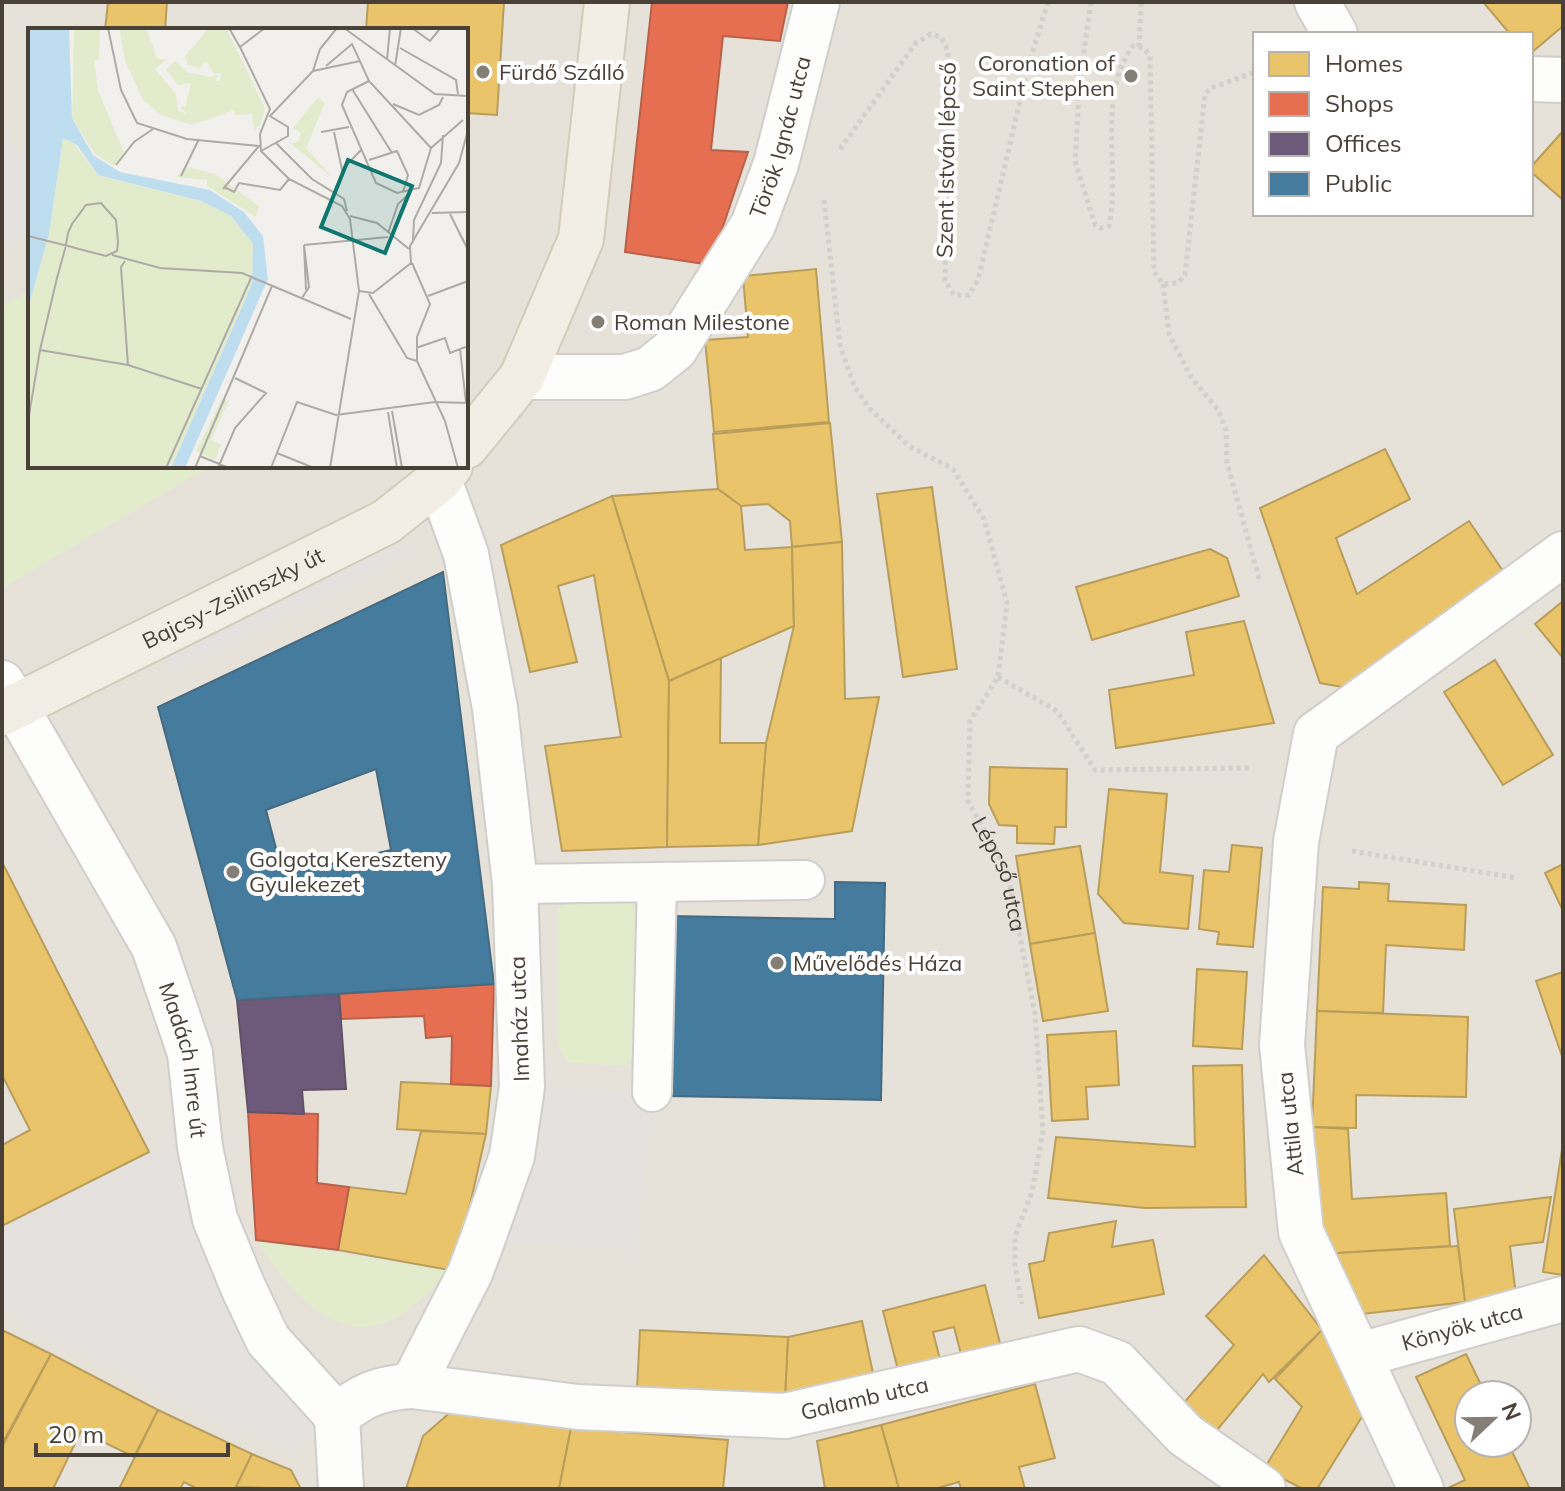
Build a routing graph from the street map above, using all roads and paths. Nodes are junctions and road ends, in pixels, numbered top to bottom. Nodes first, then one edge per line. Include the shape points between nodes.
1 (607, 2) edge
2 (817, 2) edge
3 (1048, 2) edge
4 (1091, 2) edge
5 (1141, 2) edge
6 (1139, 47) junction
7 (1253, 73) edge
8 (1533, 79) edge
9 (1563, 80) edge
10 (833, 159) dead end
11 (823, 186) dead end
12 (1163, 284) junction
13 (522, 377) junction
14 (468, 444) edge
15 (444, 473) edge
16 (1563, 554) edge
17 (1260, 582) dead end
18 (998, 677) junction
19 (7, 700) edge
20 (1316, 734) junction
21 (1296, 842) junction
22 (1517, 878) dead end
23 (805, 880) dead end
24 (657, 882) junction
25 (515, 884) junction
26 (652, 1092) dead end
27 (1563, 1299) edge
28 (1057, 1352) junction
29 (1360, 1355) junction
30 (412, 1386) junction
31 (337, 1416) junction
32 (341, 1489) edge
33 (1263, 1489) edge
34 (1421, 1489) edge

1 - 13 main road via 581,239
2 - 13 street, Török Ignác utca via 776,164 753,225 675,349 650,369 625,377
3 - 10 path, Szent István lépcső via 978,280 969,295 954,295 945,281 948,51 941,37 931,34 916,43
4 - 6 path via 1075,161 1095,225 1101,228 1111,219 1116,88 1124,58 1133,46
5 - 6 path
6 - 12 path via 1150,56 1154,272
7 - 12 path via 1205,94 1185,275 1178,283
8 - 9 street
11 - 18 path via 840,345 854,386 909,446 953,469 984,519 1007,603
12 - 17 path via 1169,334 1226,430 1227,463
13 - 14 main road
15 - 19 main road, Bajcsy-Zsilinszky út via 386,522
15 - 25 street, Imaház utca via 486,661
16 - 20 street
18 - 20 path via 1057,711 1095,770 1255,768 1284,757
18 - 28 path, Lépcső utca via 970,721 968,801 1007,871 1035,1013 1043,1131 1032,1192 1015,1236 1015,1267 1030,1328
19 - 31 street, Madách Imre út via 154,947 190,1053 200,1147 215,1219 243,1287 268,1340
20 - 21 street, Attila utca
21 - 22 path
21 - 29 street, Attila utca via 1282,1045 1301,1232
23 - 24 lane
24 - 25 lane
24 - 26 lane
25 - 30 street, Imaház utca via 522,1087 512,1156 470,1273
27 - 29 street, Könyök utca
28 - 30 street, Galamb utca via 785,1416 578,1407
28 - 33 street, Galamb utca via 1079,1349 1117,1363 1185,1435
29 - 34 street, Attila utca
30 - 31 street via 361,1396
31 - 32 street

